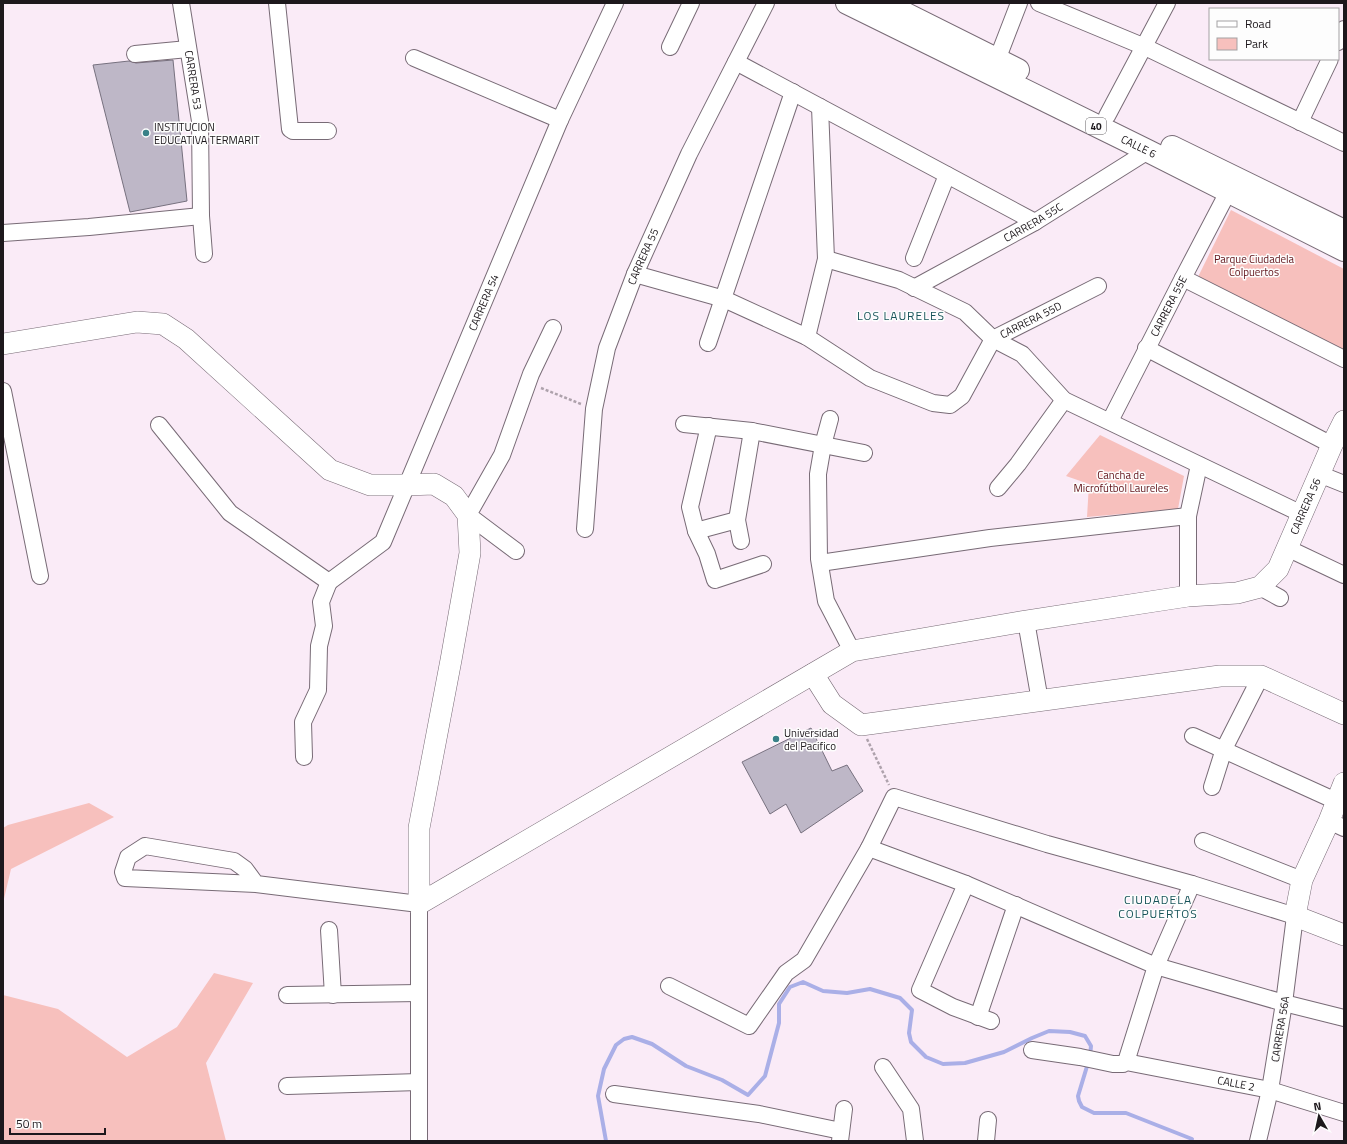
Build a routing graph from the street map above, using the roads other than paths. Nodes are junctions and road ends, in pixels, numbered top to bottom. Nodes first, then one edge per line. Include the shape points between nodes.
1 (180, 3) edge
2 (277, 3) edge
3 (615, 3) edge
4 (691, 3) edge
5 (766, 3) edge
6 (847, 3) edge
7 (884, 3) edge
8 (1019, 3) edge
9 (1039, 3) edge
10 (1167, 3) edge
11 (1344, 29) edge
12 (1339, 40) edge
13 (1145, 46) junction
14 (670, 47) dead end
15 (188, 49) junction
16 (135, 54) dead end
17 (414, 58) dead end
18 (997, 60) junction
19 (1330, 60) edge
20 (736, 62) junction
21 (793, 92) junction
22 (820, 107) junction
23 (1107, 116) junction
24 (560, 120) junction
25 (1300, 122) junction
26 (328, 131) dead end
27 (1344, 143) edge
28 (1148, 151) junction
29 (947, 175) junction
30 (1228, 192) junction
31 (201, 216) junction
32 (1035, 222) junction
33 (1344, 231) edge
34 (3, 233) edge
35 (1344, 250) edge
36 (204, 254) dead end
37 (914, 258) dead end
38 (826, 259) junction
39 (635, 274) junction
40 (1183, 278) junction
41 (1098, 286) dead end
42 (914, 288) junction
43 (724, 299) junction
44 (553, 328) dead end
45 (807, 337) junction
46 (993, 339) junction
47 (708, 343) dead end
48 (3, 344) edge
49 (1146, 348) junction
50 (1344, 359) edge
51 (3, 391) edge
52 (1064, 400) junction
53 (830, 419) dead end
54 (1110, 421) junction
55 (1344, 421) edge
56 (684, 424) dead end
57 (159, 425) dead end
58 (709, 426) junction
59 (752, 431) junction
60 (823, 445) junction
61 (1332, 445) junction
62 (864, 453) dead end
63 (1199, 465) junction
64 (1319, 474) junction
65 (1344, 484) edge
66 (406, 486) junction
67 (998, 488) dead end
68 (1302, 514) junction
69 (468, 515) junction
70 (1188, 516) junction
71 (737, 520) junction
72 (585, 529) dead end
73 (696, 531) junction
74 (741, 542) dead end
75 (1287, 548) junction
76 (516, 551) dead end
77 (763, 564) dead end
78 (820, 564) junction
79 (1344, 575) edge
80 (40, 576) dead end
81 (329, 582) junction
82 (1260, 587) junction
83 (1188, 596) junction
84 (1280, 598) dead end
85 (1026, 621) junction
86 (852, 651) junction
87 (813, 674) junction
88 (1262, 676) junction
89 (1040, 701) junction
90 (1344, 714) edge
91 (1193, 736) dead end
92 (1224, 749) junction
93 (304, 757) dead end
94 (1212, 787) dead end
95 (1340, 792) edge
96 (1336, 825) edge
97 (1203, 841) dead end
98 (869, 848) junction
99 (1302, 880) junction
100 (256, 884) junction
101 (966, 884) junction
102 (1192, 884) junction
103 (420, 904) junction
104 (1016, 905) junction
105 (1295, 916) junction
106 (329, 930) dead end
107 (1344, 935) edge
108 (1156, 966) junction
109 (669, 986) dead end
110 (419, 993) junction
111 (287, 995) dead end
112 (334, 995) junction
113 (1284, 1003) junction
114 (1344, 1018) edge
115 (1032, 1050) dead end
116 (1126, 1062) junction
117 (883, 1067) dead end
118 (419, 1082) junction
119 (287, 1086) dead end
120 (1270, 1090) junction
121 (614, 1094) dead end
122 (844, 1109) dead end
123 (1344, 1114) edge
124 (988, 1120) dead end
125 (840, 1136) edge
126 (419, 1141) edge
127 (915, 1141) edge
128 (986, 1141) edge
129 (1258, 1141) edge

1 - 15 street, CARRERA 53
2 - 26 street via 290,130
3 - 24 street, CARRERA 54
4 - 14 street
5 - 20 street, CARRERA 55
6 - 28 highway, CALLE 6 / 40
7 - 18 highway, CALLE 6 / 40
8 - 18 street
9 - 13 street
10 - 13 street
11 - 12 street
13 - 23 street
13 - 25 street
15 - 16 street
15 - 31 street, CARRERA 53 via 200,121
17 - 24 street
18 - 23 highway, CALLE 6 / 40
19 - 25 street
20 - 21 street
20 - 39 street, CARRERA 55 via 689,154
21 - 22 street
21 - 43 street
22 - 29 street
22 - 38 street
23 - 33 highway, CALLE 6 / 40
24 - 66 street, CARRERA 54
25 - 27 street
28 - 30 highway, CALLE 6 / 40
28 - 32 street, CARRERA 55C
29 - 32 street
29 - 37 street
30 - 35 highway, CALLE 6 / 40
30 - 40 street, CARRERA 55E
31 - 34 street
31 - 36 street, CARRERA 53
32 - 42 street, CARRERA 55C
38 - 42 street via 899,280
38 - 45 street
39 - 43 street
39 - 72 street, CARRERA 55 via 607,348 594,409
40 - 49 street, CARRERA 55E
40 - 50 street
41 - 46 street, CARRERA 55D
42 - 46 street via 965,312
43 - 45 street
43 - 47 street
44 - 69 street via 528,384 502,455
45 - 46 street, CARRERA 55D via 870,378 933,403 950,405 962,396
46 - 52 street via 1022,354
48 - 66 main road via 137,322 163,324 186,339 330,470 370,485
49 - 54 street, CARRERA 55E
49 - 61 street
51 - 80 street
52 - 54 street
52 - 67 street
53 - 60 street
54 - 63 street
55 - 61 main road, CARRERA 56
56 - 58 street
57 - 81 street via 230,513
58 - 59 street
58 - 73 street via 690,507
59 - 60 street
59 - 71 street
60 - 62 street
60 - 78 street via 818,474
61 - 64 main road, CARRERA 56
63 - 68 street
63 - 70 street
64 - 65 street
64 - 68 main road, CARRERA 56
66 - 69 main road via 434,484 454,496
66 - 81 street, CARRERA 54 via 383,542
68 - 75 main road, CARRERA 56
69 - 76 street
69 - 103 main road via 470,553 419,828
70 - 78 street via 990,538
70 - 83 street
71 - 73 street
71 - 74 street
73 - 77 street via 715,580
75 - 79 street
75 - 82 main road, CARRERA 56 via 1278,569
78 - 86 street via 826,601
81 - 93 street via 322,602 324,626 319,646 318,690 303,722
82 - 83 main road via 1237,593
82 - 84 street
83 - 85 main road
85 - 86 main road
85 - 89 street
86 - 87 main road
87 - 89 main road via 832,704 861,725
87 - 103 main road
88 - 89 main road via 1220,676
88 - 90 main road
88 - 92 street
91 - 92 street
92 - 94 street
92 - 95 street
95 - 96 main road
96 - 99 main road
97 - 99 street
98 - 101 street
98 - 102 street via 894,797 1047,844
98 - 109 street via 804,960 786,973 749,1026
99 - 105 main road
100 - 100 street via 245,869 234,861 145,846 128,857 123,872 125,878
100 - 103 street
101 - 104 street
101 - 104 street via 920,990 953,1008 984,1019
102 - 105 street
102 - 108 street
103 - 110 street
104 - 108 street
105 - 107 main road
105 - 113 street, CARRERA 56A
106 - 112 street
108 - 113 street
108 - 116 street
110 - 112 street
110 - 118 street
111 - 112 street
113 - 114 street
113 - 120 street, CARRERA 56A
115 - 116 street, CALLE 2 via 1118,1064
116 - 120 street, CALLE 2
117 - 127 street via 911,1109
118 - 119 street
118 - 126 street
120 - 123 street, CALLE 2
120 - 129 street, CARRERA 56A
121 - 125 street via 759,1114
122 - 125 street
124 - 128 street

